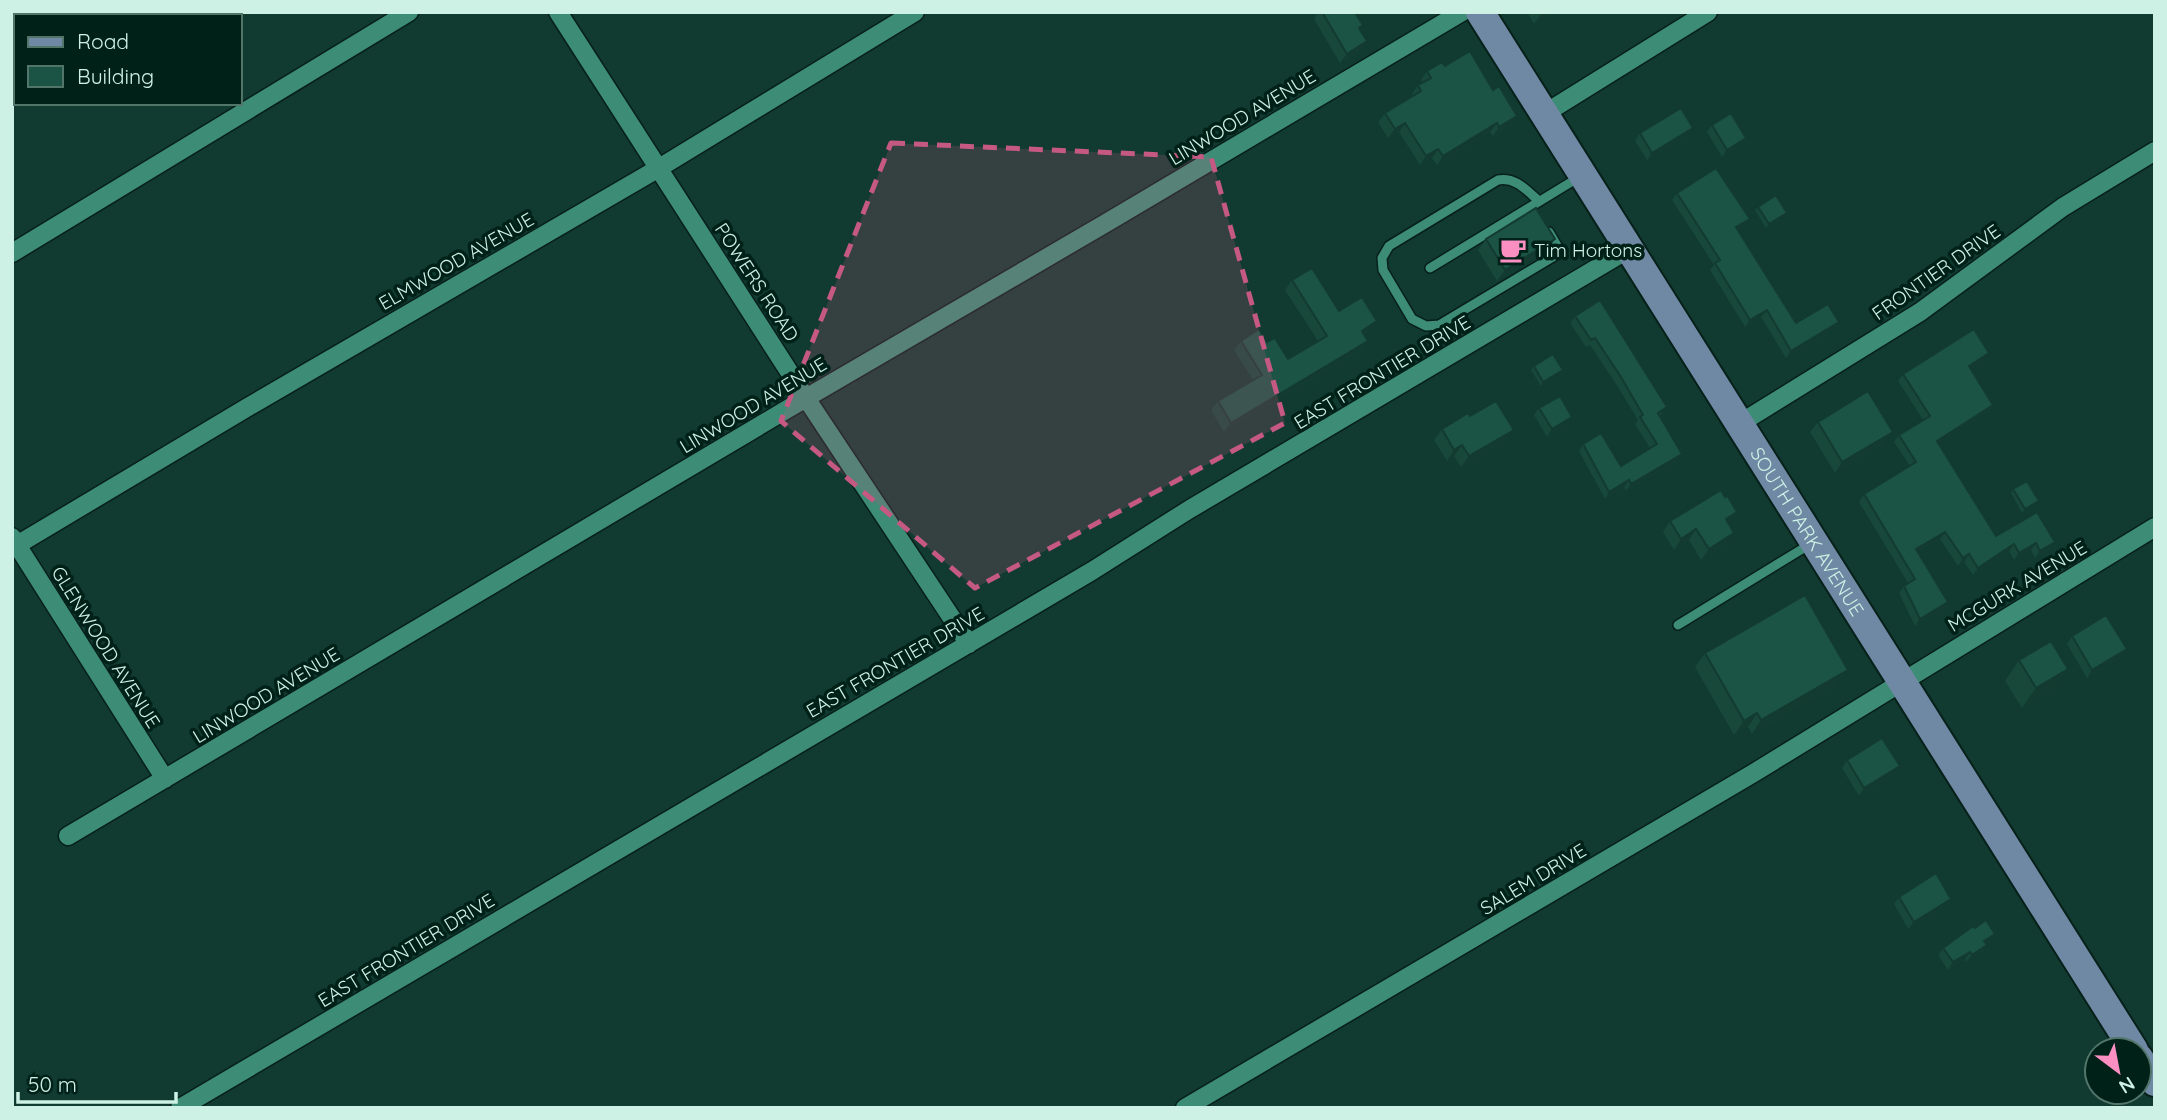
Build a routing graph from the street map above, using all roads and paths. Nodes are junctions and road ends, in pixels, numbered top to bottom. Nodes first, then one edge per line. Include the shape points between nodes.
1 (409, 12) edge
2 (558, 12) edge
3 (915, 12) edge
4 (1462, 12) edge
5 (1480, 12) edge
6 (1708, 12) edge
7 (1544, 114) junction
8 (2155, 151) edge
9 (659, 168) junction
10 (1583, 175) junction
11 (1535, 203) junction
12 (1539, 216) edge
13 (1545, 226) edge
14 (1629, 249) junction
15 (12, 253) edge
16 (1430, 268) dead end
17 (806, 398) junction
18 (1739, 424) junction
19 (2155, 527) edge
20 (15, 541) edge
21 (1813, 542) junction
22 (1678, 625) dead end
23 (969, 643) junction
24 (1900, 681) junction
25 (165, 779) junction
26 (68, 836) dead end
27 (2125, 1036) edge
28 (180, 1108) edge
29 (1185, 1108) edge

1 - 15 street
2 - 9 street, POWERS ROAD
3 - 9 street, ELMWOOD AVENUE
4 - 17 street, LINWOOD AVENUE
5 - 7 main road, SOUTH PARK AVENUE
6 - 7 street
7 - 10 main road, SOUTH PARK AVENUE
8 - 18 street, FRONTIER DRIVE via 2063,207 1920,312
9 - 17 street, POWERS ROAD
9 - 20 street, ELMWOOD AVENUE
10 - 11 lane
10 - 14 main road, SOUTH PARK AVENUE
11 - 12 lane
11 - 13 lane via 1522,186 1508,178 1498,180 1389,246 1382,258 1383,270 1412,319 1426,326 1439,325 1553,257 1558,247
11 - 16 lane
14 - 18 main road, SOUTH PARK AVENUE
14 - 23 street, EAST FRONTIER DRIVE
17 - 23 street, POWERS ROAD
17 - 25 street, LINWOOD AVENUE
18 - 21 main road, SOUTH PARK AVENUE
19 - 24 street, MCGURK AVENUE
20 - 25 street, GLENWOOD AVENUE
21 - 22 lane
21 - 24 main road, SOUTH PARK AVENUE
23 - 28 street, EAST FRONTIER DRIVE
24 - 27 main road, SOUTH PARK AVENUE
24 - 29 street, SALEM DRIVE via 1741,781
25 - 26 street, LINWOOD AVENUE

